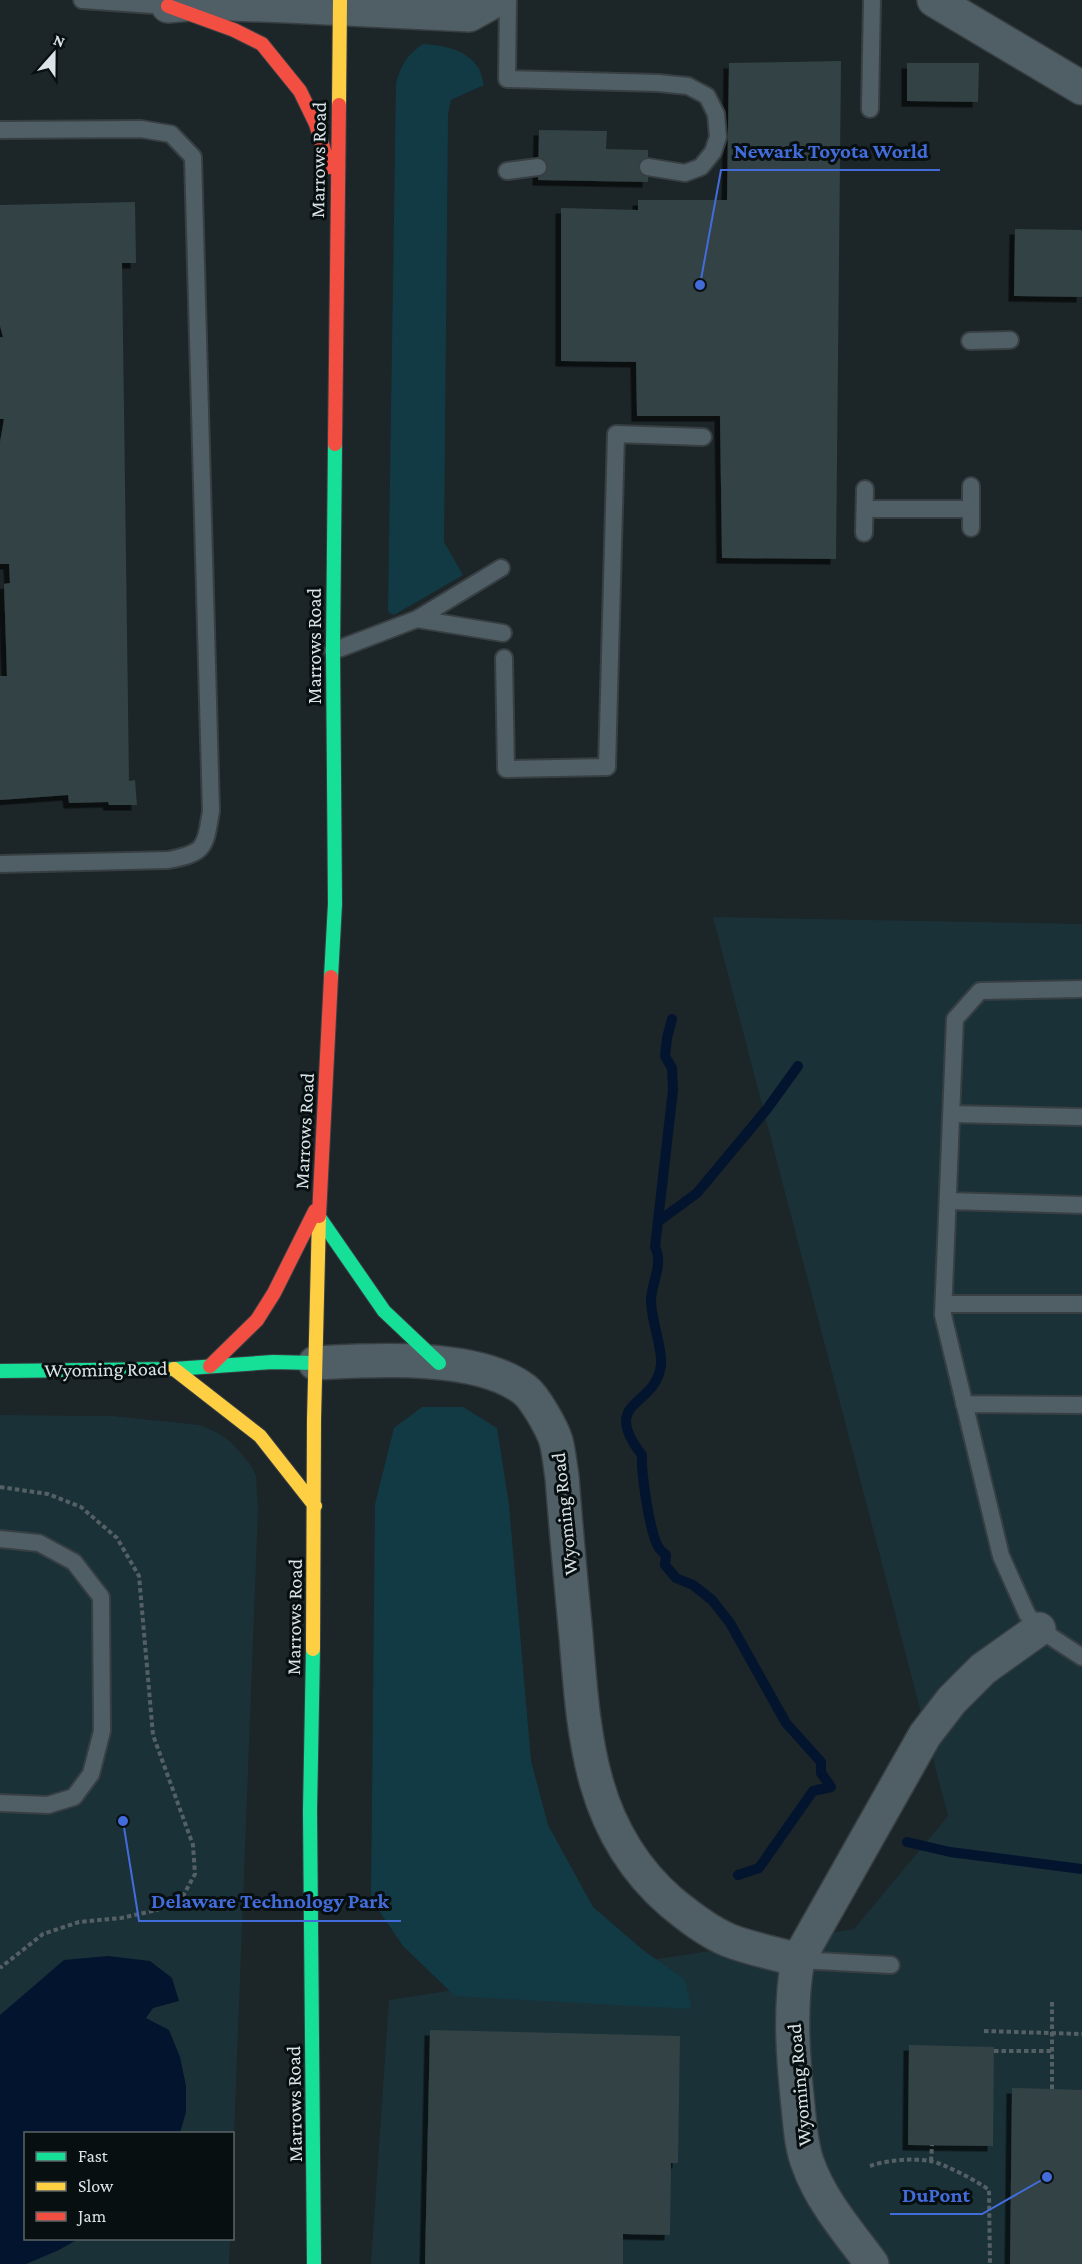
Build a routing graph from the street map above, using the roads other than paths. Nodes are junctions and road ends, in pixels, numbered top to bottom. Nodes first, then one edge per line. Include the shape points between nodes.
1 (82, 0) edge
2 (496, 0) edge
3 (508, 0) edge
4 (872, 0) edge
5 (934, 0) edge
6 (340, 5) edge
7 (168, 6) junction
8 (1082, 88) edge
9 (870, 109) dead end
10 (0, 130) edge
11 (538, 167) dead end
12 (648, 167) dead end
13 (507, 171) dead end
14 (338, 195) junction
15 (1010, 340) dead end
16 (970, 341) dead end
17 (703, 437) dead end
18 (971, 486) dead end
19 (865, 489) dead end
20 (865, 509) junction
21 (971, 509) junction
22 (970, 528) dead end
23 (864, 533) dead end
24 (501, 568) dead end
25 (417, 619) junction
26 (503, 633) dead end
27 (333, 651) junction
28 (504, 658) dead end
29 (0, 864) edge
30 (1082, 989) edge
31 (951, 1114) junction
32 (1082, 1117) edge
33 (948, 1201) junction
34 (320, 1202) junction
35 (1082, 1204) edge
36 (319, 1217) junction
37 (944, 1304) junction
38 (1082, 1304) edge
39 (315, 1363) junction
40 (439, 1363) junction
41 (210, 1366) junction
42 (174, 1368) junction
43 (0, 1371) edge
44 (964, 1404) junction
45 (1082, 1405) edge
46 (315, 1506) junction
47 (0, 1539) edge
48 (1039, 1629) junction
49 (1082, 1657) edge
50 (0, 1803) edge
51 (798, 1960) junction
52 (891, 1965) dead end
53 (314, 2264) edge
54 (872, 2264) edge

1 - 7 lane
2 - 6 street via 469,15
3 - 12 lane via 507,79 658,83 688,86 707,96 716,114 718,137 713,152 701,167 685,173
4 - 9 lane
5 - 8 street
6 - 7 street
6 - 14 street, Marrows Road
7 - 14 street via 262,44 300,91 316,124
10 - 29 lane via 141,129 171,134 192,157 211,811 206,840 192,856
11 - 13 lane
14 - 27 street, Marrows Road
15 - 16 lane
17 - 28 lane via 616,434 607,767 506,769
18 - 21 lane
19 - 20 lane
20 - 21 lane
20 - 23 lane
21 - 22 lane
24 - 25 lane
25 - 26 lane
25 - 27 lane
27 - 34 street, Marrows Road via 335,904
30 - 31 lane via 980,991 955,1019
31 - 32 lane
31 - 33 lane
33 - 35 lane
33 - 37 lane
34 - 36 street, Marrows Road
34 - 41 street via 257,1320
36 - 39 street, Marrows Road
36 - 40 street via 384,1311
37 - 38 lane
37 - 44 lane via 943,1315
39 - 40 street, Wyoming Road
39 - 41 street, Wyoming Road
39 - 46 street, Marrows Road
40 - 51 street, Wyoming Road via 497,1375 526,1391 556,1440 584,1729 605,1806 627,1854 655,1888 687,1916 728,1940
41 - 42 street, Wyoming Road
42 - 43 street, Wyoming Road
42 - 46 street via 260,1436
44 - 45 lane
44 - 48 lane via 1001,1556 1027,1614
46 - 53 street, Marrows Road via 310,1811
47 - 50 lane via 39,1543 74,1562 101,1597 102,1731 91,1774 74,1797 48,1804
48 - 49 lane
48 - 51 street, Wyoming Road via 983,1669 925,1735
51 - 52 lane
51 - 54 street, Wyoming Road via 792,1989 794,2068 807,2164 825,2199

